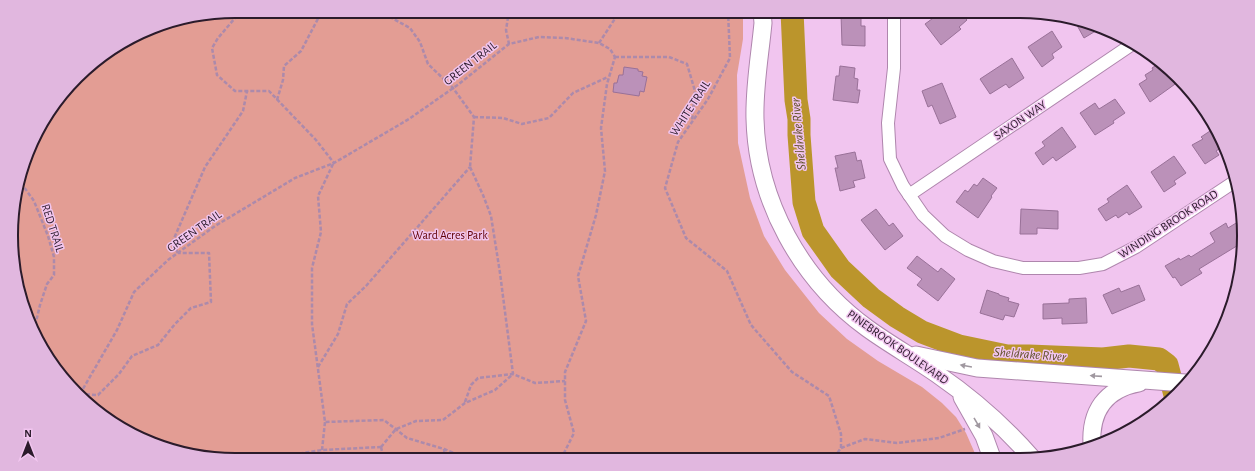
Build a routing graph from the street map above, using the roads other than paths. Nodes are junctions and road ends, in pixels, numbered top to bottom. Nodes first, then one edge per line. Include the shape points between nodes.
1 (763, 18) edge
2 (894, 18) edge
3 (1129, 47) edge
4 (1231, 184) edge
5 (909, 195) junction
6 (906, 353) junction
7 (1149, 381) junction
8 (1179, 383) edge
9 (958, 390) junction
10 (1092, 440) edge
11 (990, 453) edge
12 (1027, 453) edge

1 - 6 street, PINEBROOK BOULEVARD via 755,90 755,120 763,174 775,210 795,250 822,287 865,326
2 - 5 street, WINDING BROOK ROAD via 894,68 888,123 890,159
3 - 5 street, SAXON WAY
4 - 5 street, WINDING BROOK ROAD via 1136,247 1103,264 1079,268 1023,268 994,261 968,250 945,236 923,215
7 -> 6 street via 978,368
6 - 9 street, PINEBROOK BOULEVARD
7 - 8 street
7 - 10 street via 1118,389 1105,400 1095,415
9 -> 11 street via 984,436
9 - 12 street, PINEBROOK BOULEVARD via 1008,432

